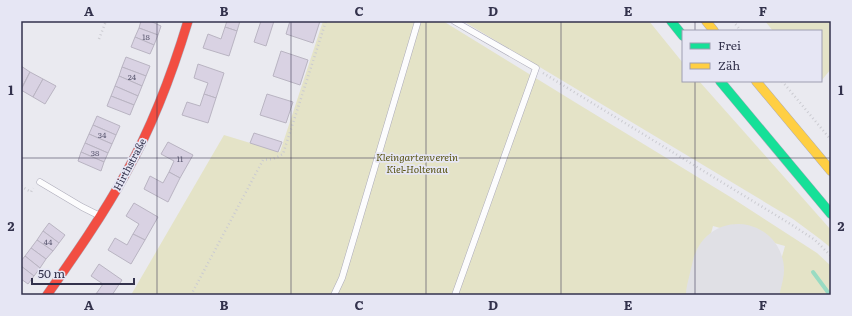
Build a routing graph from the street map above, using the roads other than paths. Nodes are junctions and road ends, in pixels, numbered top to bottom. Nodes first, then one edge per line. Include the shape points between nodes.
1 (188, 21) edge
2 (418, 21) edge
3 (454, 21) edge
4 (670, 21) edge
5 (706, 21) edge
6 (713, 30) edge
7 (682, 35) edge
8 (721, 82) edge
9 (757, 82) edge
10 (831, 171) edge
11 (40, 182) dead end
12 (831, 214) edge
13 (100, 216) junction
14 (47, 295) edge
15 (334, 295) edge
16 (455, 295) edge

1 - 13 main road, Hirthstraße via 173,70 155,114 136,154
2 - 15 lane via 342,278
3 - 16 lane via 536,68
4 - 7 main road
5 - 6 main road
8 - 12 main road
9 - 10 main road
11 - 13 lane
13 - 14 main road, Hirthstraße

